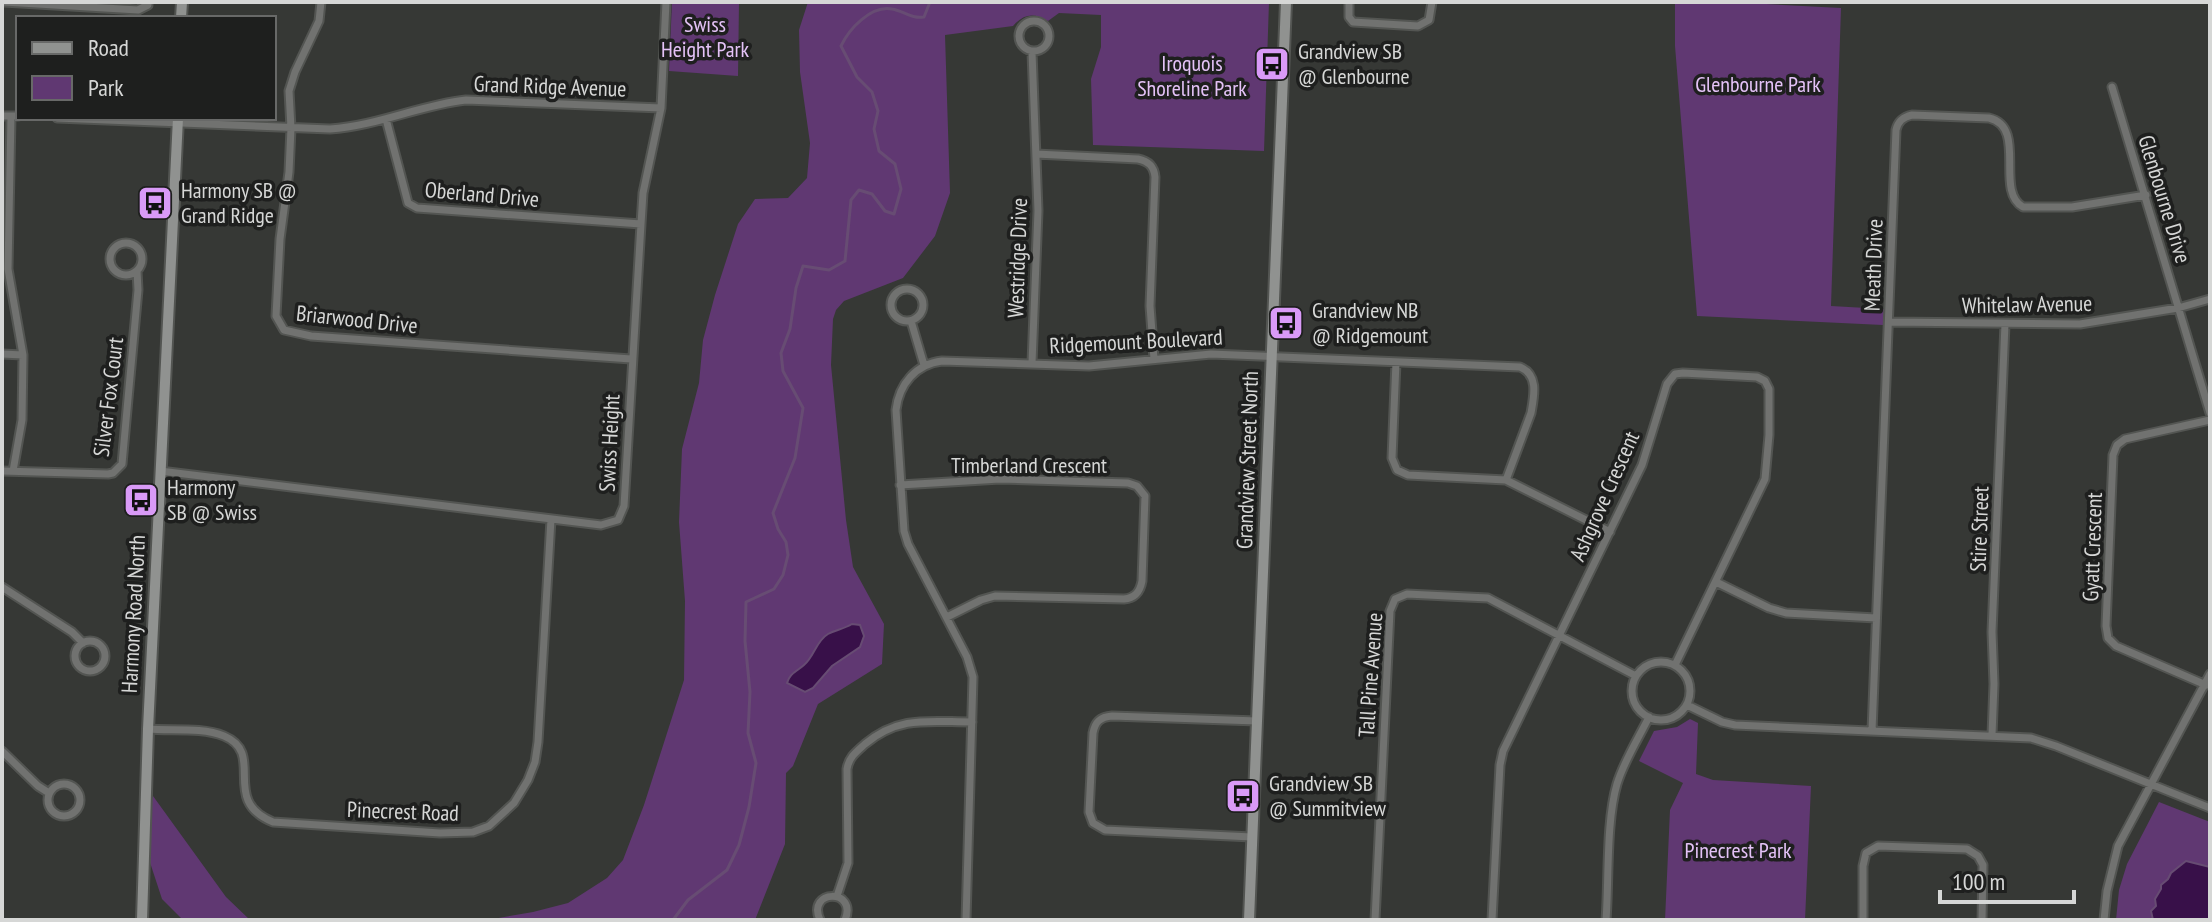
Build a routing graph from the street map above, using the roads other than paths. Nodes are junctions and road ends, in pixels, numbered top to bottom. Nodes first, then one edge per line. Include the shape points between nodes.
1 (4, 2) edge
2 (148, 2) edge
3 (321, 2) edge
4 (666, 2) edge
5 (1286, 2) edge
6 (1349, 2) edge
7 (1432, 2) edge
8 (1032, 52) junction
9 (2112, 87) dead end
10 (661, 108) junction
11 (2, 116) edge
12 (15, 116) edge
13 (386, 119) junction
14 (178, 120) edge
15 (291, 128) junction
16 (1036, 154) junction
17 (2146, 195) junction
18 (641, 224) junction
19 (137, 271) junction
20 (2210, 299) edge
21 (2178, 308) junction
22 (911, 321) junction
23 (1889, 322) junction
24 (2005, 324) junction
25 (2, 354) edge
26 (23, 355) junction
27 (1271, 357) junction
28 (631, 359) junction
29 (1154, 359) junction
30 (1396, 362) junction
31 (1032, 363) junction
32 (924, 365) junction
33 (2210, 413) edge
34 (2210, 420) edge
35 (2, 471) edge
36 (13, 471) junction
37 (160, 471) junction
38 (1506, 480) junction
39 (900, 485) junction
40 (551, 519) junction
41 (1610, 532) junction
42 (1716, 582) junction
43 (2, 587) edge
44 (947, 617) junction
45 (1876, 618) junction
46 (1559, 635) junction
47 (83, 643) junction
48 (1675, 665) junction
49 (2210, 674) edge
50 (1636, 676) junction
51 (2206, 685) junction
52 (1687, 705) junction
53 (1649, 717) junction
54 (1257, 721) junction
55 (972, 722) junction
56 (148, 729) junction
57 (1872, 731) junction
58 (1992, 735) junction
59 (2, 751) edge
60 (2151, 785) junction
61 (49, 793) junction
62 (2210, 808) edge
63 (1252, 837) junction
64 (837, 896) junction
65 (142, 920) edge
66 (820, 920) edge
67 (845, 920) edge
68 (966, 920) edge
69 (1249, 920) edge
70 (1375, 920) edge
71 (1492, 920) edge
72 (1606, 920) edge
73 (1863, 920) edge
74 (1982, 920) edge
75 (2104, 920) edge

1 - 2 street via 138,10
3 - 15 street via 319,21 289,91
4 - 10 street, Swiss Height
5 - 27 street, Grandview Street North
6 - 7 street via 1353,22 1418,26 1429,20
8 - 8 street via 1019,35 1023,26 1036,21 1045,25 1050,38 1042,50
8 - 16 street, Westridge Drive
9 - 17 street, Glenbourne Drive
10 - 13 street, Grand Ridge Avenue via 466,100
10 - 18 street, Swiss Height
11 - 12 street
12 - 26 street via 8,269
13 - 15 street, Grand Ridge Avenue via 343,128
13 - 18 street, Oberland Drive via 408,203 417,208
14 - 15 street, Grand Ridge Avenue
14 - 37 street, Harmony Road North
15 - 28 street, Briarwood Drive via 276,316 284,330
16 - 29 street via 1131,158 1152,167
16 - 31 street, Westridge Drive
17 - 21 street, Glenbourne Drive
17 - 23 street, Meath Drive via 2072,207 2023,207 2012,196 2010,155 2000,122 1904,118 1896,130
18 - 28 street, Swiss Height
19 - 19 street, Silver Fox Court via 142,257 138,248 124,243 115,247 110,257 116,271
19 - 36 street, Silver Fox Court via 122,464 108,474
20 - 21 street, Whitelaw Avenue
21 - 24 street, Whitelaw Avenue via 2091,323
21 - 33 street, Glenbourne Drive
22 - 22 street via 897,317 892,309 895,295 904,290 922,299 922,310
22 - 32 street
23 - 24 street, Whitelaw Avenue
23 - 45 street, Meath Drive
24 - 58 street, Stire Street
25 - 26 street
26 - 36 street via 22,420
27 - 29 street, Ridgemount Boulevard via 1211,354
27 - 30 street, Ridgemount Boulevard
27 - 54 street, Grandview Street North
28 - 40 street, Swiss Height via 624,506 618,520 601,525
29 - 31 street, Ridgemount Boulevard via 1089,366
30 - 38 street via 1392,458 1397,470
30 - 38 street, Ridgemount Boulevard via 1530,372 1532,410
31 - 32 street, Ridgemount Boulevard
32 - 39 street via 905,383 897,404
34 - 51 street, Gyatt Crescent via 2125,439 2115,448 2106,626 2116,646
35 - 36 street
37 - 40 street, Swiss Height
37 - 56 street, Harmony Road North
38 - 41 street
39 - 44 street via 907,540
39 - 44 street, Timberland Crescent via 1000,479 1128,483 1145,496 1142,581 1133,597 995,596
40 - 56 street, Pinecrest Road via 535,762 514,803 489,826 440,833 273,822 252,809 247,799 243,752 236,744 213,733
41 - 42 street, Ashgrove Crescent via 1645,458 1671,377 1683,373 1761,379 1770,393 1765,479
41 - 46 street, Ashgrove Crescent
42 - 45 street via 1786,613
42 - 48 street, Ashgrove Crescent
43 - 47 street
44 - 55 street via 972,667
45 - 57 street, Meath Drive
46 - 50 street, Tall Pine Avenue
46 - 70 street, Tall Pine Avenue via 1482,597 1407,594 1394,601
46 - 71 street, Ashgrove Crescent via 1501,755
47 - 47 street via 76,650 77,665 90,672 100,669 106,655 102,646
48 - 50 street via 1649,665
48 - 52 street via 1688,678
49 - 51 street
50 - 53 street via 1634,700
51 - 60 street
52 - 53 street via 1666,720
52 - 57 street via 1731,725
53 - 72 street via 1616,786
54 - 63 street, Grandview Street North
54 - 63 street via 1101,718 1093,733 1090,797 1091,821 1101,829
55 - 64 street via 901,724 851,756 848,863
55 - 68 street
56 - 65 street, Harmony Road North
57 - 58 street
58 - 60 street via 2048,742
59 - 61 street
60 - 62 street
60 - 75 street via 2118,846
61 - 61 street via 55,813 68,815 78,807 72,787 59,785
63 - 69 street, Grandview Street North
64 - 66 street via 818,904
64 - 67 street via 847,907
73 - 74 street via 1863,866 1866,853 1878,846 1967,849 1978,856 1983,865

